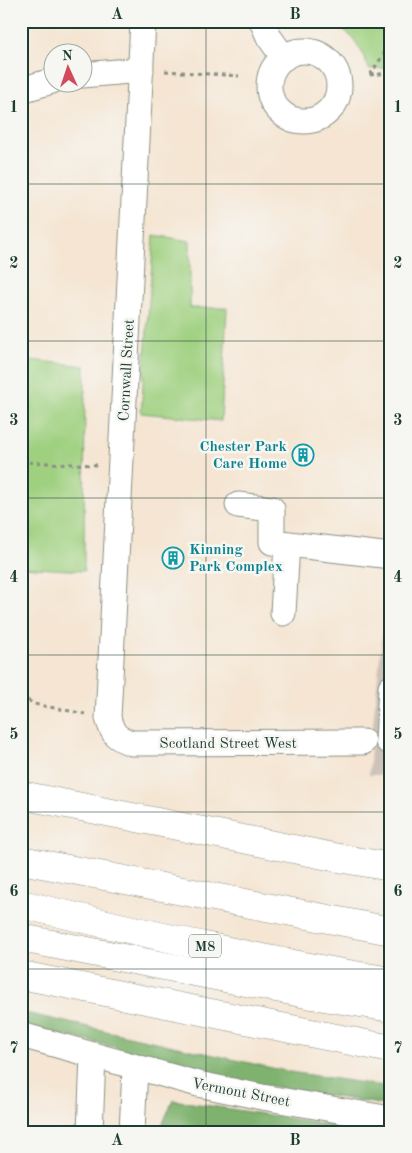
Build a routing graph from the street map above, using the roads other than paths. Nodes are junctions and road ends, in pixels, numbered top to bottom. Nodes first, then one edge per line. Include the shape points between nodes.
1 (144, 21) edge
2 (262, 21) edge
3 (284, 58) dead end
4 (141, 70) junction
5 (92, 74) edge
6 (42, 83) edge
7 (21, 90) edge
8 (238, 505) dead end
9 (287, 544) junction
10 (391, 556) edge
11 (283, 613) dead end
12 (391, 688) edge
13 (108, 718) joint
14 (389, 741) edge
15 (363, 742) dead end
16 (21, 794) edge
17 (21, 845) edge
18 (21, 860) edge
19 (391, 867) edge
20 (215, 899) junction
21 (21, 904) edge
22 (391, 931) edge
23 (21, 938) edge
24 (21, 976) edge
25 (391, 981) edge
26 (391, 1008) edge
27 (21, 1036) edge
28 (391, 1048) edge
29 (93, 1056) junction
30 (135, 1068) junction
31 (391, 1119) edge
32 (90, 1132) edge
33 (132, 1132) edge

1 - 4 street, Cornwall Street
2 - 3 street
4 - 5 street
4 - 13 street, Cornwall Street
6 - 7 street
8 - 9 street via 272,509 272,542
9 - 10 street
9 - 11 street
12 - 14 street
13 - 15 street, Scotland Street West via 119,739 132,744
16 - 19 highway
17 - 20 highway
18 - 20 highway
20 - 22 highway
21 - 25 highway, M8 via 233,952
23 - 26 highway
24 - 28 highway
27 - 29 street, Vermont Street
29 - 30 street, Vermont Street
29 - 32 street
30 - 31 street, Vermont Street via 262,1097
30 - 33 street

